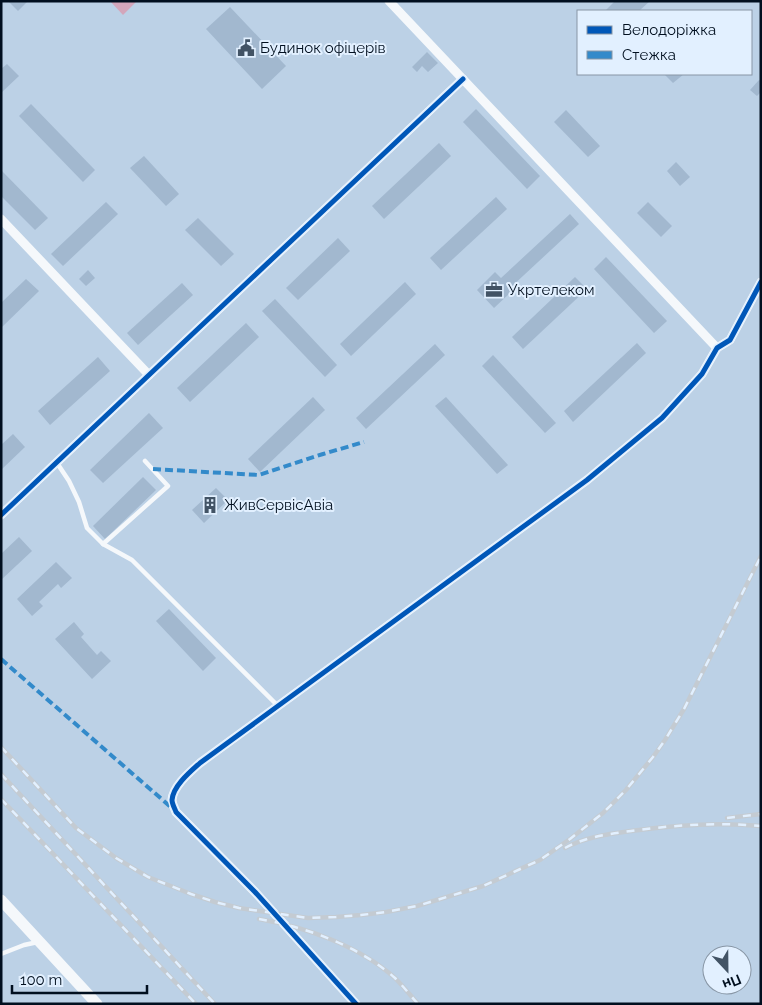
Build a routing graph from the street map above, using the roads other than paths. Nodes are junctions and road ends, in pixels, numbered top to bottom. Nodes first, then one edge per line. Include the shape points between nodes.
1 (391, 2) edge
2 (463, 79) junction
3 (1, 219) edge
4 (761, 282) edge
5 (717, 348) junction
6 (149, 374) junction
7 (145, 461) dead end
8 (56, 463) junction
9 (1, 515) edge
10 (103, 544) junction
11 (278, 706) junction
12 (1, 900) edge
13 (40, 942) junction
14 (1, 954) edge
15 (97, 1004) edge
16 (356, 1004) edge

1 - 2 street
2 - 5 street
2 - 6 street
3 - 6 street
4 - 5 street via 730,340
5 - 11 street via 702,374 662,418 587,480
6 - 8 street
7 - 10 lane via 168,486
8 - 9 street
8 - 10 lane via 69,481 87,528
10 - 11 lane via 132,560
11 - 16 street via 200,763 180,783 172,801 176,812 256,892
12 - 13 street
13 - 14 lane
13 - 15 street

